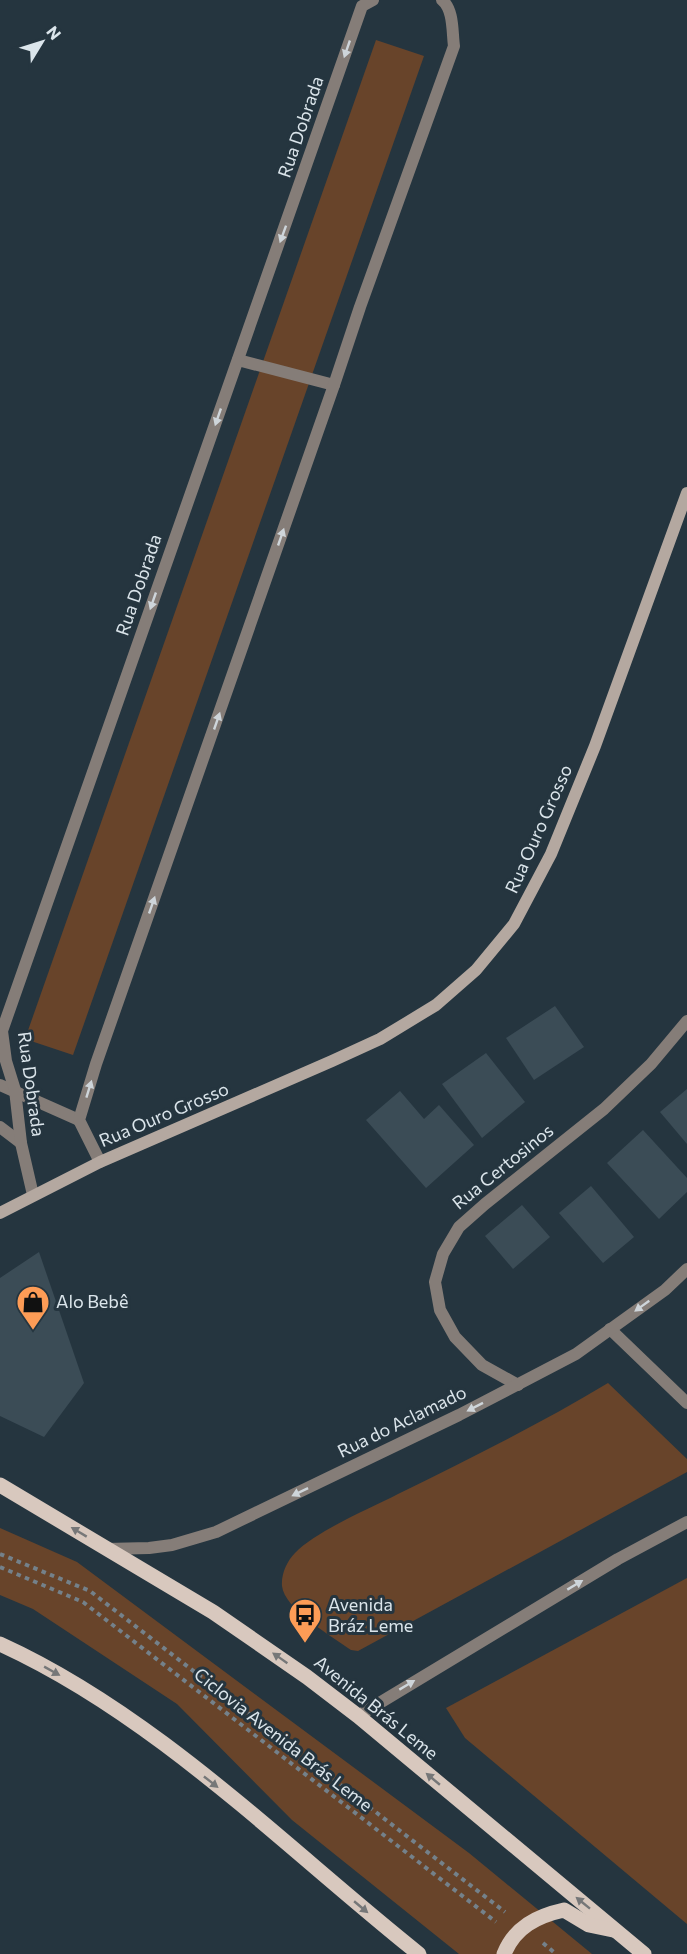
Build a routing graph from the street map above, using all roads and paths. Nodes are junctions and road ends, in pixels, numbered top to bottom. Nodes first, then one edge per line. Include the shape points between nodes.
1 (373, 0) edge
2 (442, 0) edge
3 (238, 360) junction
4 (334, 386) junction
5 (687, 494) edge
6 (687, 1021) edge
7 (0, 1085) edge
8 (15, 1090) junction
9 (79, 1120) junction
10 (0, 1127) edge
11 (21, 1143) junction
12 (100, 1162) junction
13 (33, 1195) junction
14 (0, 1213) edge
15 (687, 1269) edge
16 (610, 1329) junction
17 (518, 1385) junction
18 (687, 1403) edge
19 (0, 1485) edge
20 (687, 1522) edge
21 (106, 1549) junction
22 (0, 1554) edge
23 (0, 1567) edge
24 (0, 1644) edge
25 (358, 1716) junction
26 (616, 1930) junction
27 (519, 1931) junction
28 (419, 1954) edge
29 (504, 1954) edge
30 (556, 1954) edge
31 (644, 1954) edge

1 -> 3 street, Rua Dobrada via 362,6
2 - 4 street via 451,17 454,46
3 - 4 street
3 -> 8 street, Rua Dobrada via 2,1031
9 -> 4 street
5 - 12 street, Rua Ouro Grosso via 551,854 514,924 476,970 436,1005 380,1039
6 - 17 street, Rua Certosinos via 651,1064 604,1109 459,1227 443,1254 435,1282 440,1310 455,1337 482,1365
7 - 8 street
8 - 9 street
8 - 11 street, Rua Dobrada
9 - 12 street
10 - 11 street
11 - 13 street, Rua Dobrada
12 - 13 street, Rua Ouro Grosso
13 - 14 street, Rua Ouro Grosso
15 -> 16 street, Rua do Aclamado
16 - 17 street, Rua do Aclamado via 576,1354
16 - 18 street
17 -> 21 street, Rua do Aclamado via 216,1532 172,1545
21 -> 19 main road, Avenida Brás Leme
25 -> 20 street via 608,1565
25 -> 21 main road, Avenida Brás Leme via 213,1612
22 - 27 path via 90,1591
23 - 27 path, Ciclovia Avenida Brás Leme via 83,1602
24 -> 28 main road via 82,1688 157,1740
26 -> 25 main road, Avenida Brás Leme
26 - 27 main road via 588,1925 564,1910 542,1915
26 - 31 main road, Avenida Brás Leme
27 - 29 main road
27 - 30 path

